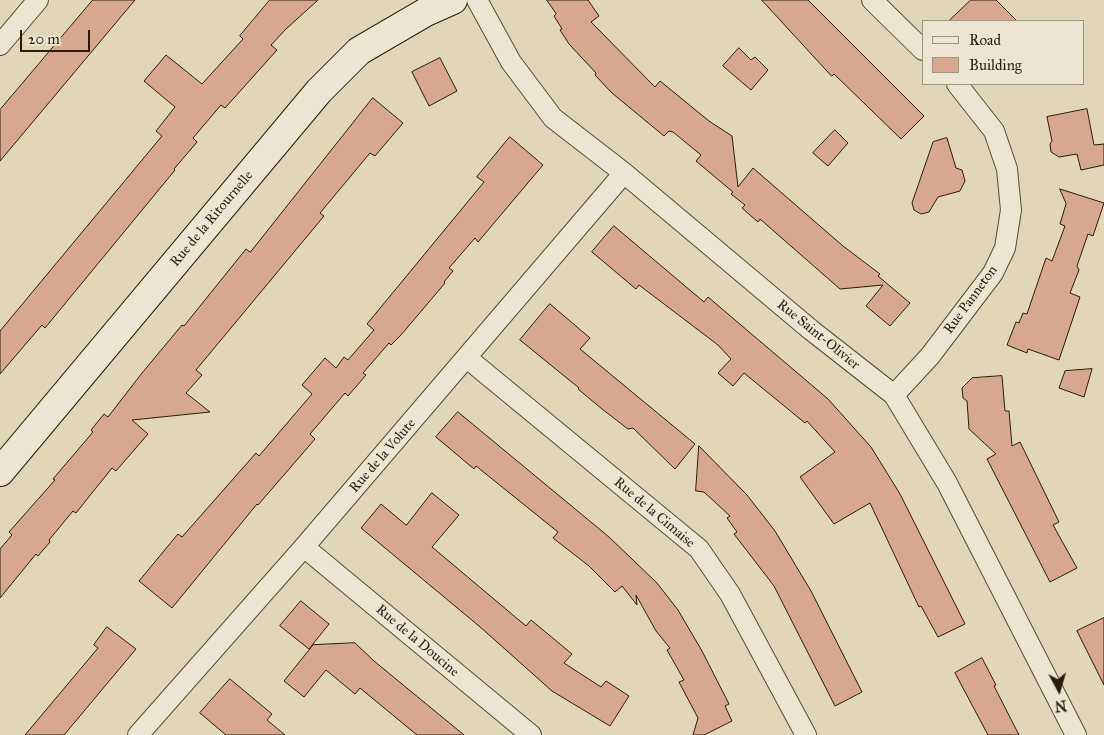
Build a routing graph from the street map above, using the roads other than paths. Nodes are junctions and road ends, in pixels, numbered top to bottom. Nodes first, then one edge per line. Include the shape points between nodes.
1 (38, 0) edge
2 (453, 0) edge
3 (477, 0) edge
4 (872, 0) edge
5 (0, 45) edge
6 (922, 49) edge
7 (958, 85) edge
8 (624, 173) junction
9 (467, 358) junction
10 (894, 395) junction
11 (0, 472) edge
12 (304, 547) junction
13 (147, 732) edge
14 (805, 734) edge
15 (531, 735) edge
16 (1076, 735) edge

1 - 5 street
2 - 11 street, Rue de la Ritournelle via 359,51 319,91
3 - 8 street, Rue Saint-Olivier via 511,62 553,118
4 - 6 street
7 - 10 street, Rue Panneton via 994,131 1007,169 1011,210 1005,248 993,273 930,356
8 - 9 street, Rue de la Volute
8 - 10 street, Rue Saint-Olivier via 811,330
9 - 12 street, Rue de la Volute
9 - 14 street, Rue de la Cimaise via 699,550 730,594
10 - 16 street, Rue Saint-Olivier via 947,483
12 - 13 street, Rue de la Volute
12 - 15 street, Rue de la Doucine

